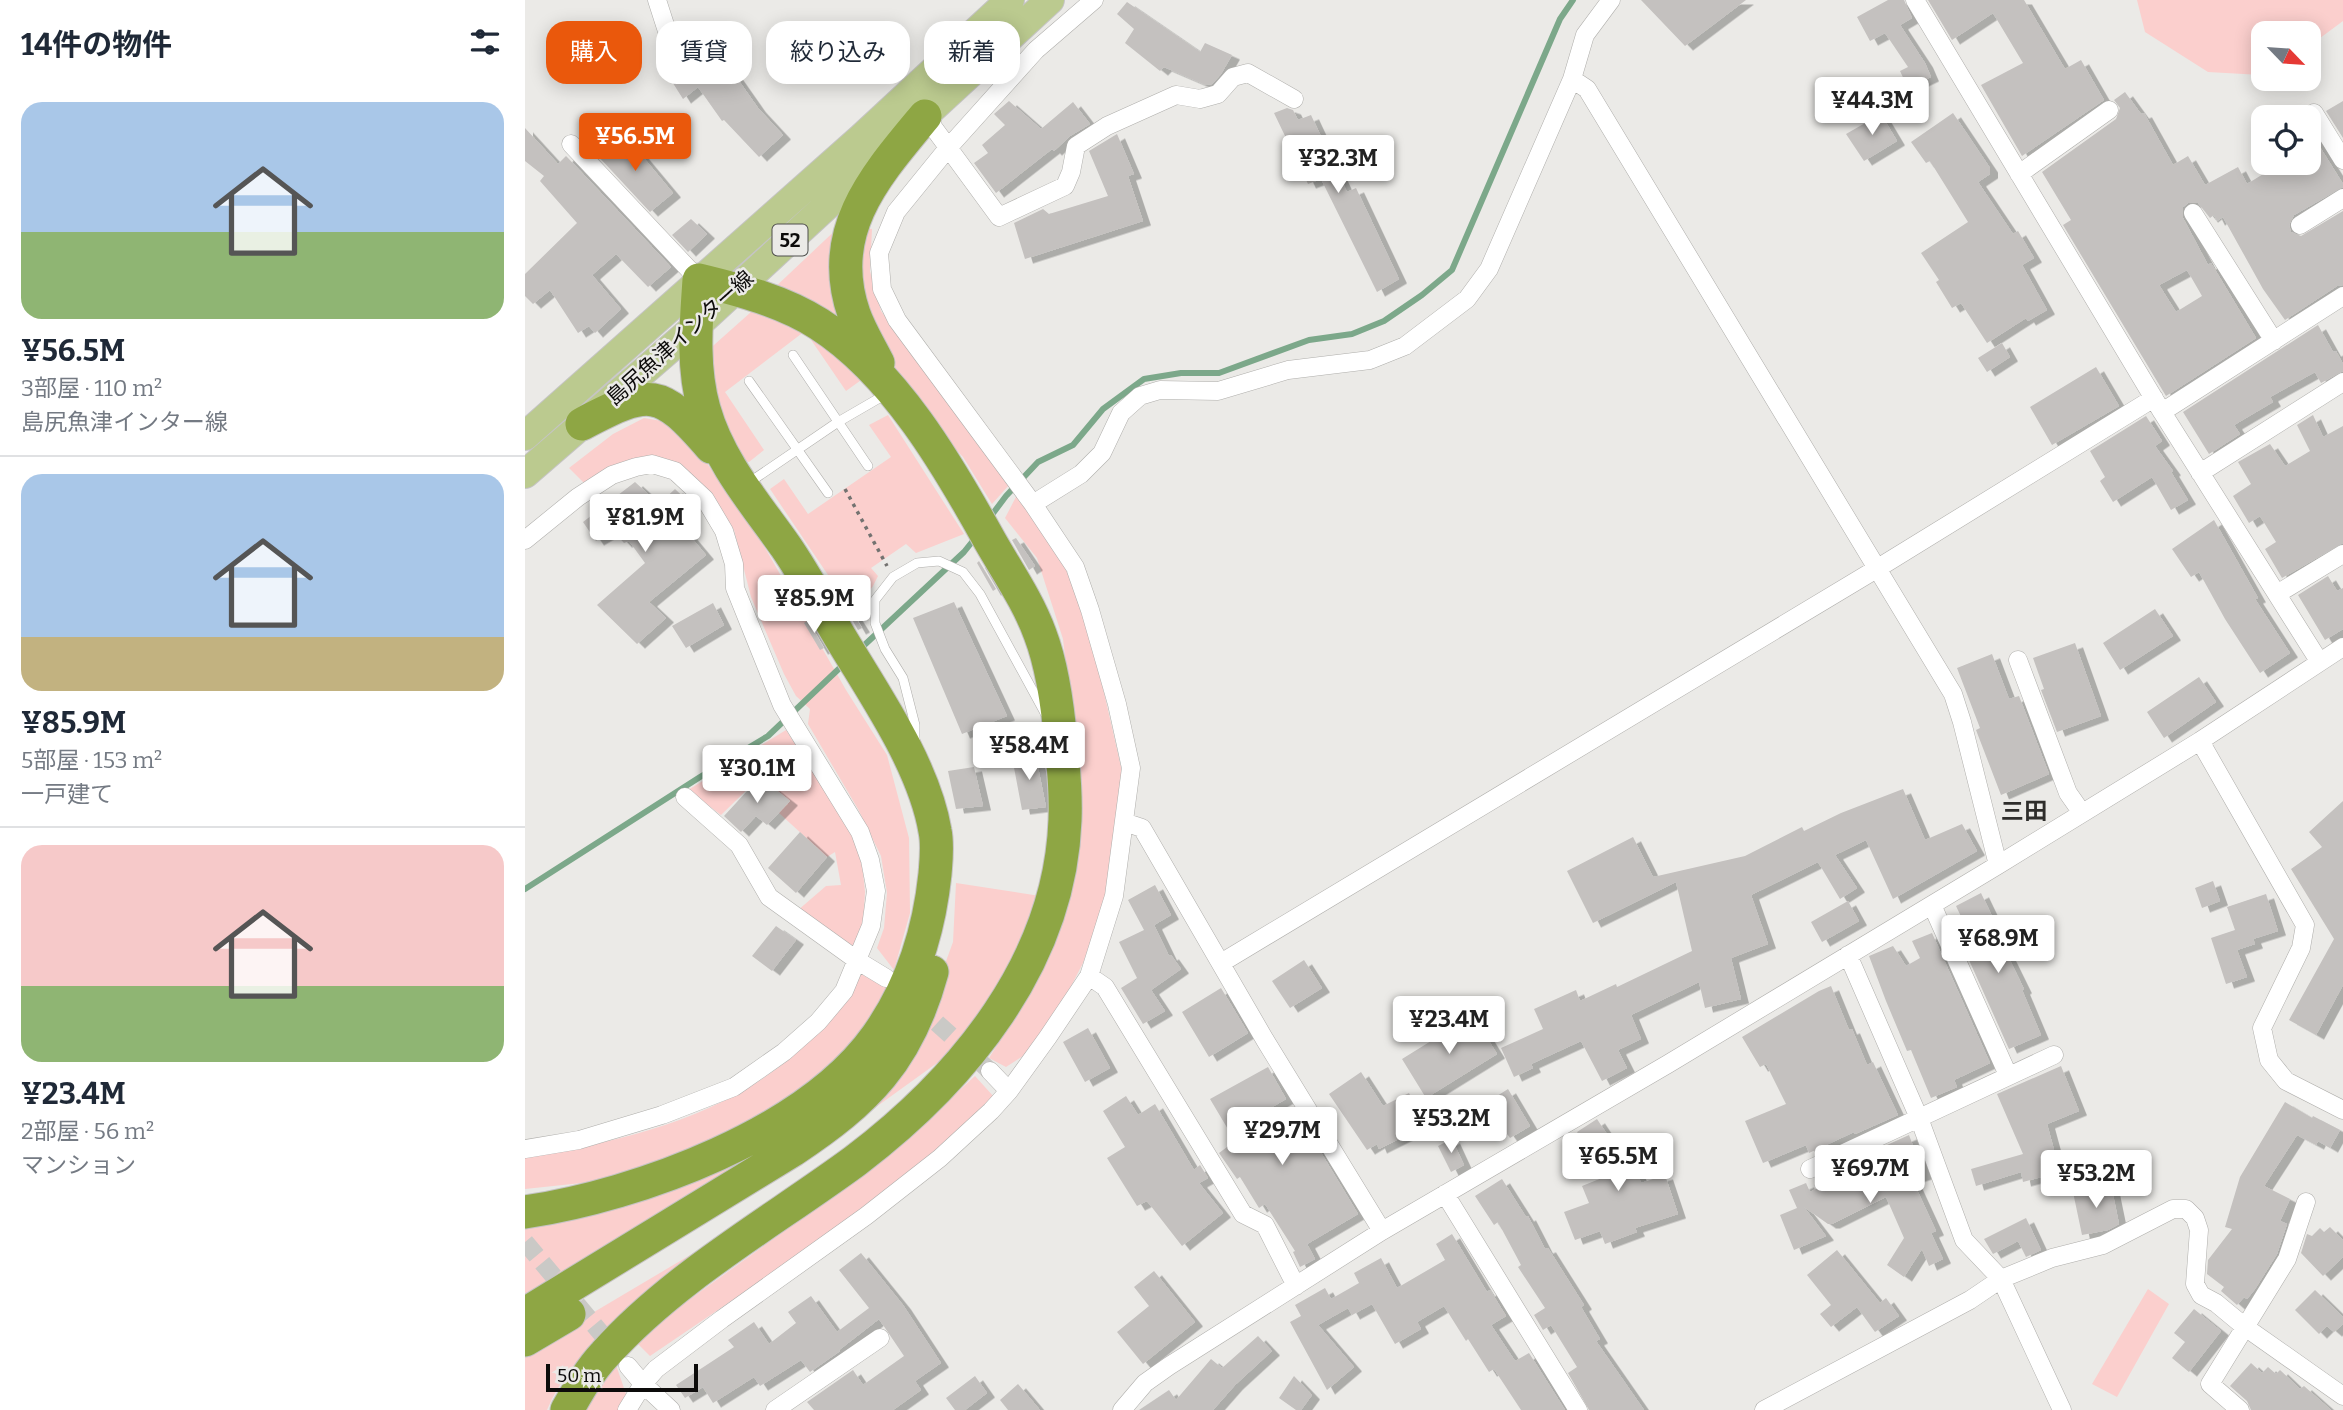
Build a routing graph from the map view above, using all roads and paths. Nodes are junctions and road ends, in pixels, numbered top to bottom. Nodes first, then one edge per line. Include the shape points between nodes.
1 (657, 0) edge
2 (1010, 0) edge
3 (1050, 0) edge
4 (1094, 0) edge
5 (1611, 0) edge
6 (1915, 0) edge
7 (664, 21) edge
8 (1572, 79) junction
9 (1294, 99) dead end
10 (2109, 110) dead end
11 (925, 116) junction
12 (2321, 124) edge
13 (571, 144) dead end
14 (948, 148) junction
15 (2343, 160) edge
16 (2019, 174) junction
17 (2343, 198) edge
18 (2193, 213) dead end
19 (2299, 225) dead end
20 (699, 280) junction
21 (736, 289) junction
22 (2343, 296) edge
23 (695, 327) junction
24 (2274, 341) junction
25 (793, 355) dead end
26 (749, 381) dead end
27 (2343, 382) edge
28 (893, 391) junction
29 (2158, 405) junction
30 (838, 422) junction
31 (582, 424) junction
32 (525, 436) edge
33 (797, 449) junction
34 (868, 466) dead end
35 (2200, 472) junction
36 (525, 474) edge
37 (736, 477) junction
38 (845, 489) dead end
39 (828, 494) dead end
40 (1033, 504) junction
41 (525, 540) edge
42 (2343, 554) edge
43 (1878, 568) junction
44 (893, 577) junction
45 (2277, 594) junction
46 (2343, 647) edge
47 (2018, 660) dead end
48 (2319, 661) junction
49 (1060, 733) junction
50 (2200, 741) junction
51 (915, 769) junction
52 (685, 797) dead end
53 (2082, 813) junction
54 (1124, 822) junction
55 (936, 833) junction
56 (1998, 865) junction
57 (1932, 905) junction
58 (1848, 955) junction
59 (858, 961) junction
60 (1221, 963) junction
61 (1089, 976) junction
62 (886, 978) dead end
63 (989, 1028) junction
64 (2054, 1055) dead end
65 (989, 1071) tunnel mouth
66 (2008, 1075) junction
67 (1009, 1091) junction
68 (2343, 1110) edge
69 (1919, 1118) junction
70 (525, 1149) edge
71 (1810, 1169) dead end
72 (1445, 1194) junction
73 (2306, 1202) dead end
74 (525, 1212) edge
75 (1382, 1231) junction
76 (2001, 1279) junction
77 (1296, 1286) junction
78 (525, 1314) edge
79 (2245, 1327) junction
80 (880, 1338) dead end
81 (525, 1340) edge
82 (628, 1366) tunnel mouth
83 (643, 1384) junction
84 (2343, 1396) edge
85 (567, 1410) edge
86 (627, 1410) edge
87 (671, 1410) edge
88 (775, 1410) edge
89 (1122, 1410) edge
90 (1578, 1410) edge
91 (1765, 1410) edge
92 (2062, 1410) edge
93 (2240, 1410) edge

1 - 7 street
2 - 20 main road, 島尻魚津インター線 / 52
3 - 11 main road, 島尻魚津インター線 / 52
4 - 14 street via 1036,50
5 - 8 street via 1585,35
6 - 16 street
8 - 40 street via 1489,269 1467,299 1405,346 1370,360 1289,370 1218,391 1160,390 1140,396 1121,413 1101,453 1081,474
8 - 43 street via 1587,89
9 - 14 street via 1248,73 1233,77 1218,94 1200,99 1176,95 1107,126 1076,146 1065,186 999,217
10 - 16 street
11 - 14 street
11 - 21 main road, 島尻魚津インター線 / 52
11 - 28 highway via 864,195 848,242 848,292 854,316
12 - 15 street
13 - 20 street
14 - 40 street via 896,212 879,253 882,289 897,320
16 - 29 street
17 - 19 street
18 - 24 street
20 - 21 highway
20 - 23 highway
20 - 32 main road, 島尻魚津インター線 / 52
21 - 23 main road, 島尻魚津インター線 / 52
21 - 28 highway via 817,322 862,358
22 - 24 street
23 - 31 main road, 島尻魚津インター線 / 52
23 - 37 highway via 704,409
24 - 29 street
25 - 30 lane
26 - 33 lane
27 - 35 street
28 - 30 lane
28 - 49 highway via 954,477 1030,609 1050,667
29 - 35 street
29 - 43 street
30 - 33 lane
30 - 34 lane
31 - 36 main road, 島尻魚津インター線 / 52
31 - 37 highway via 635,399 654,399 689,422
33 - 37 lane
33 - 39 lane
35 - 45 street
37 - 51 highway via 788,550
38 - 44 path
40 - 54 street via 1075,567 1117,704 1131,768
41 - 59 street via 578,496 612,475 636,467 652,464 675,471 705,499 724,531 734,564 735,588 782,705 860,832 870,860 876,891 871,926
42 - 45 street
43 - 56 street via 1953,694
43 - 60 street
44 - 49 lane via 917,563 939,561 963,572
44 - 51 lane via 875,600 875,623 903,678 915,725
45 - 48 street
46 - 48 street
47 - 53 street via 2069,793
48 - 50 street
49 - 63 highway via 1065,824 1053,896 1027,964
50 - 53 street
50 - 68 street via 2305,925 2301,948 2262,1028 2269,1060 2286,1081
51 - 55 highway
52 - 59 street via 739,845 769,897
53 - 56 street
54 - 60 street via 1142,828
54 - 61 street via 1114,896
55 - 74 highway via 932,899 916,961 887,1022 849,1070 797,1110 690,1166 604,1196
55 - 78 highway via 940,900 932,974 910,1033 874,1087 826,1129
56 - 57 street
57 - 58 street
57 - 66 street
58 - 69 street
58 - 72 street
59 - 62 street
59 - 70 street via 844,991 818,1022 734,1087 579,1140
60 - 75 street
61 - 67 street
61 - 77 street via 1105,988 1243,1213 1265,1225
63 - 81 highway via 939,1076 879,1121
63 - 85 highway via 942,1084 891,1132 696,1274 629,1329 603,1356
64 - 66 street
65 - 67 street
66 - 69 street
67 - 83 street via 940,1158 656,1369
69 - 71 street
69 - 76 street via 1964,1240
72 - 75 street
72 - 90 street
73 - 79 street via 2287,1259
75 - 77 street
76 - 79 street via 2052,1258 2103,1245 2173,1209 2186,1209 2199,1230 2195,1284 2201,1295
76 - 91 street
76 - 92 street
77 - 89 street via 1145,1383
79 - 84 street
79 - 93 street via 2210,1384
80 - 88 street
82 - 83 street
83 - 86 street
83 - 87 street

